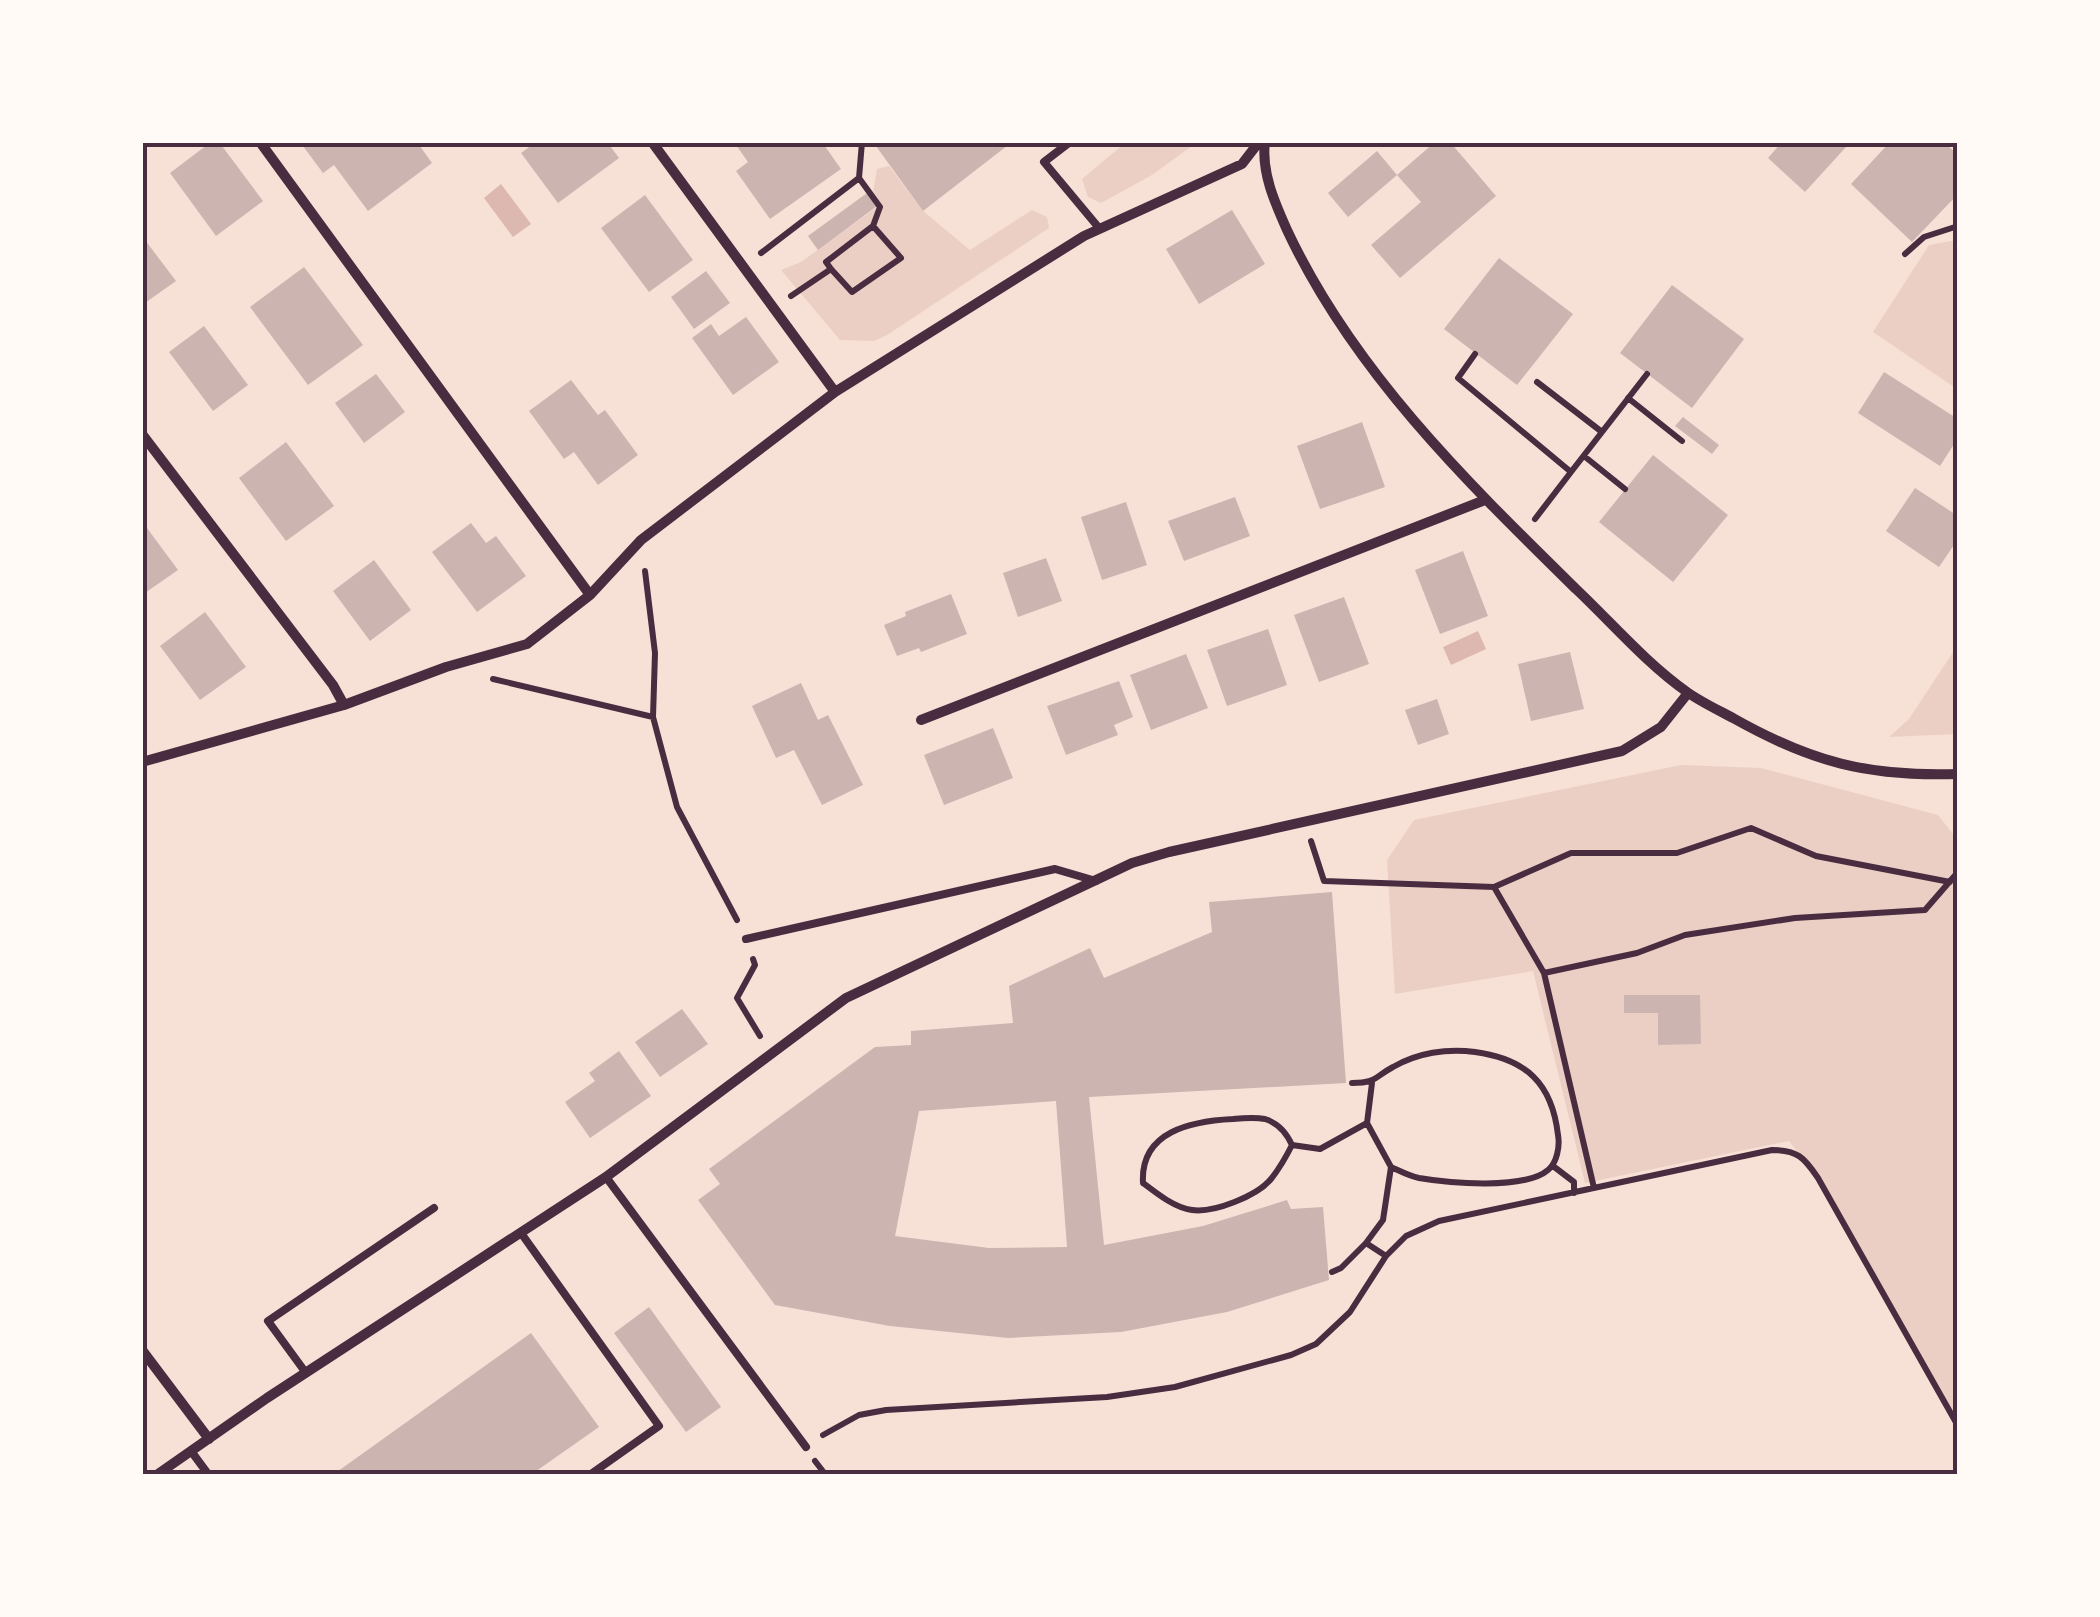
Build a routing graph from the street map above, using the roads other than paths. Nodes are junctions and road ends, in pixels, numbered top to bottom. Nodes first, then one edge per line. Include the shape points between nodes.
1 (260, 142) edge
2 (652, 142) edge
3 (1070, 142) edge
4 (1262, 142) edge
5 (1099, 228) junction
6 (834, 392) junction
7 (142, 434) edge
8 (1486, 500) junction
9 (590, 595) junction
10 (1688, 693) junction
11 (344, 705) junction
12 (921, 720) dead end
13 (142, 762) edge
14 (1958, 774) edge
15 (1096, 881) junction
16 (746, 939) road end
17 (606, 1178) junction
18 (434, 1208) dead end
19 (521, 1232) junction
20 (142, 1350) edge
21 (306, 1373) junction
22 (209, 1439) junction
23 (806, 1447) road end
24 (191, 1451) junction
25 (158, 1474) edge
26 (208, 1474) edge
27 (590, 1474) edge

1 - 9 street
2 - 6 street
3 - 5 lane via 1044,162
4 - 5 street via 1242,164
4 - 8 street via 1276,205 1333,314 1385,386
5 - 6 street
6 - 9 street via 641,540
7 - 11 street
8 - 10 street
8 - 12 street
9 - 11 street via 527,644
10 - 14 street via 1806,756 1908,776
10 - 15 street via 1661,727 1622,751 1169,852
11 - 13 street
15 - 16 lane via 1055,869
15 - 17 street via 846,998
17 - 19 street
17 - 23 lane
18 - 21 lane via 268,1321
19 - 21 street
19 - 27 lane via 658,1426
20 - 22 street
21 - 22 street
22 - 24 street
24 - 25 street
24 - 26 lane

